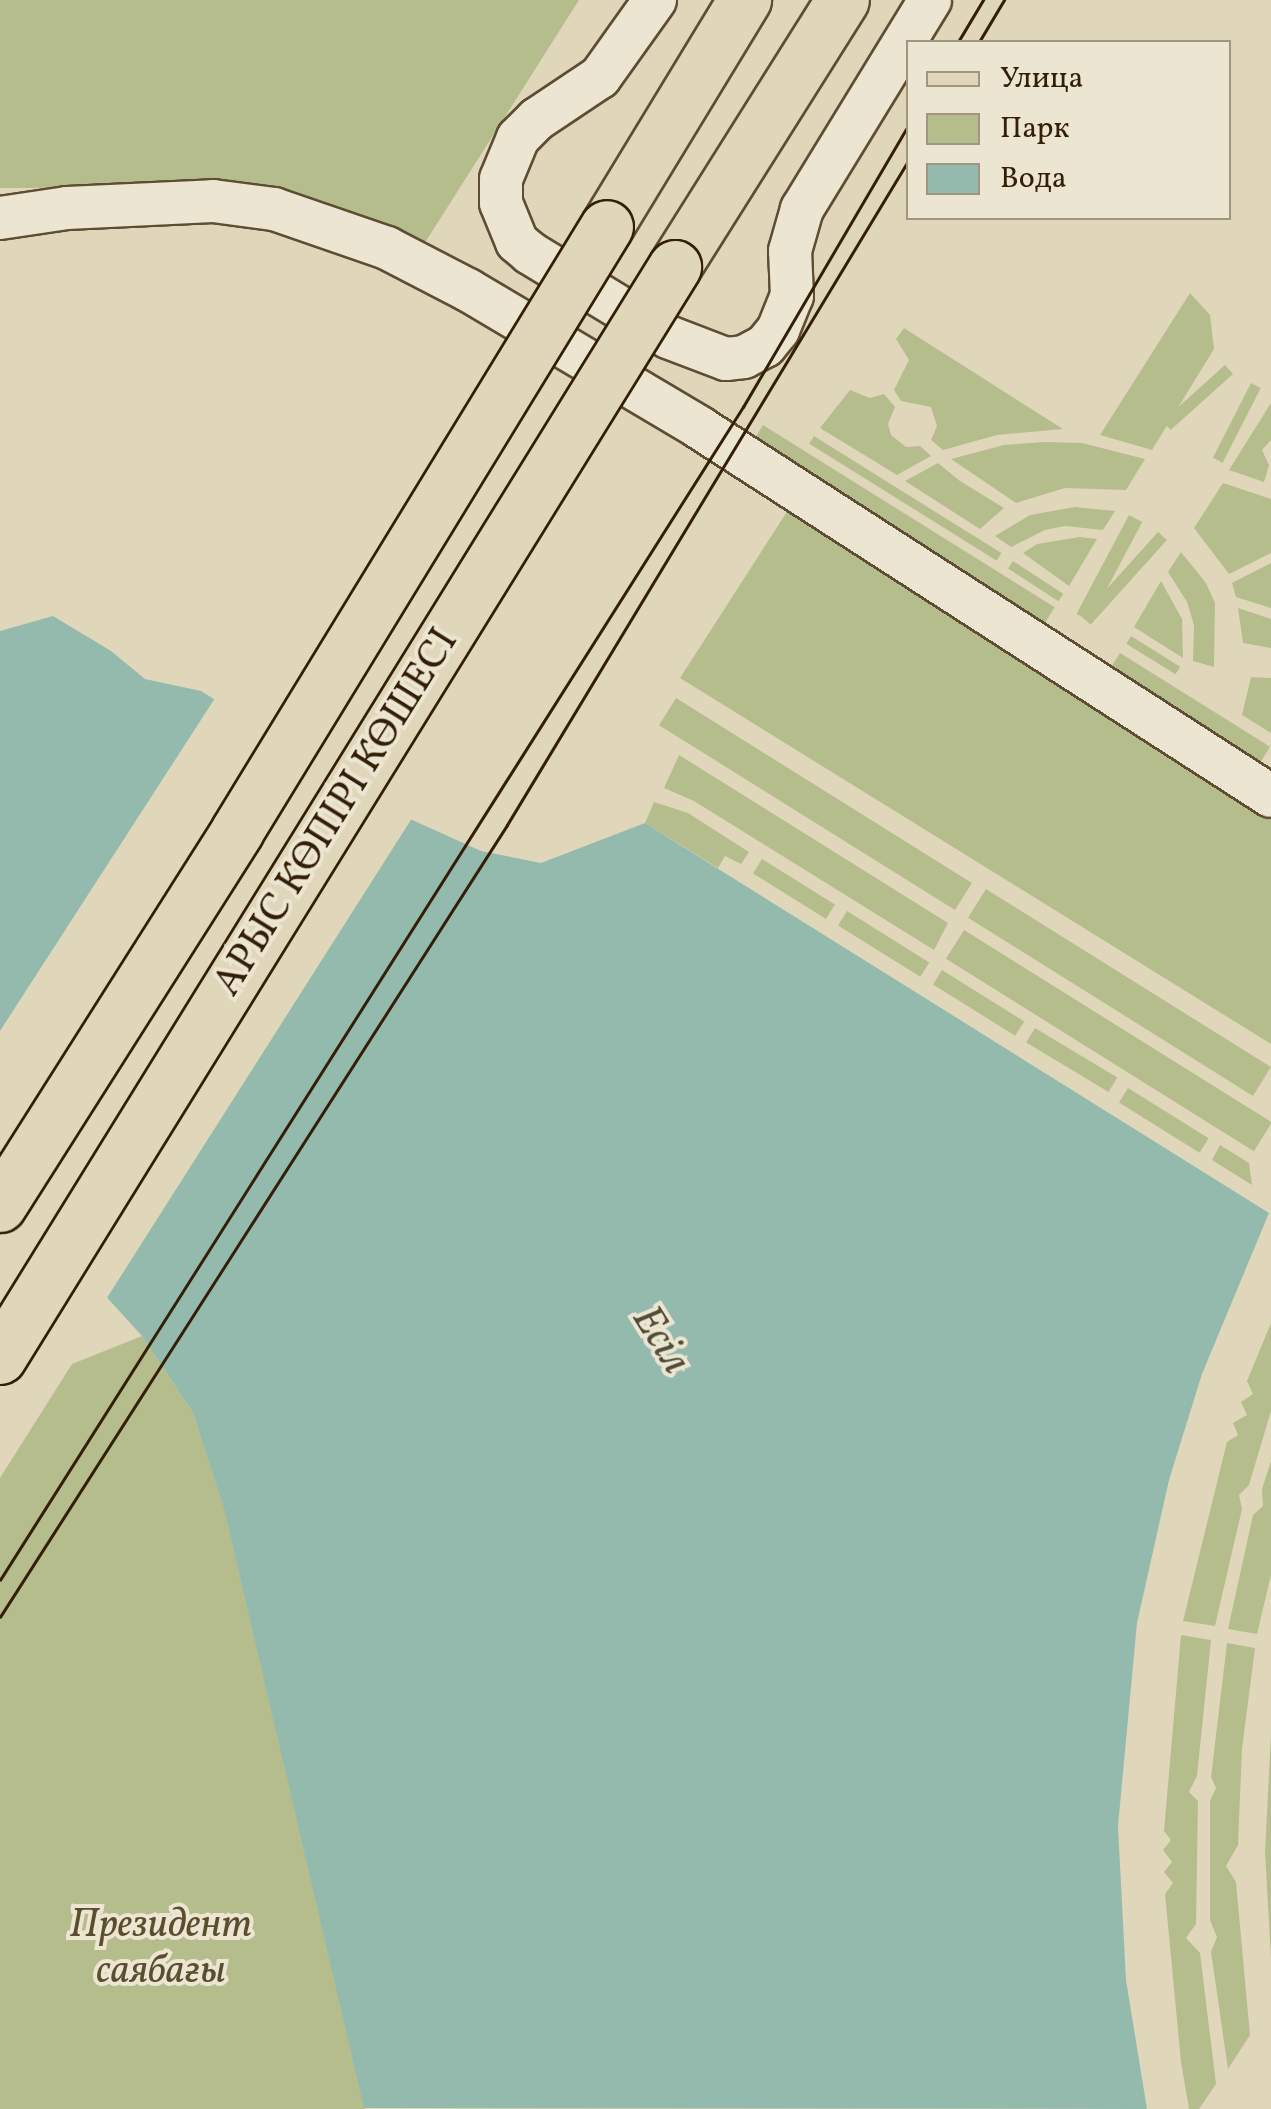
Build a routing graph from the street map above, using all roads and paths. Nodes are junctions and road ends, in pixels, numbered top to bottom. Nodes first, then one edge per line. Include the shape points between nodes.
1 (654, 0) edge
2 (746, 0) edge
3 (843, 0) edge
4 (930, 0) edge
5 (0, 218) edge
6 (1271, 796) edge
7 (0, 1206) edge
8 (0, 1358) edge

1 - 4 street via 600,76 518,138 501,179 501,203 517,242 530,253 668,337 726,358 765,346 778,330 792,296 790,251 802,210
2 - 7 main road, АРЫС КӨПІРІ КӨШЕСІ, bridge via 238,832
3 - 8 main road, АРЫС КӨПІРІ КӨШЕСІ, bridge
5 - 6 street via 86,206 213,201 274,208 387,248 700,428

